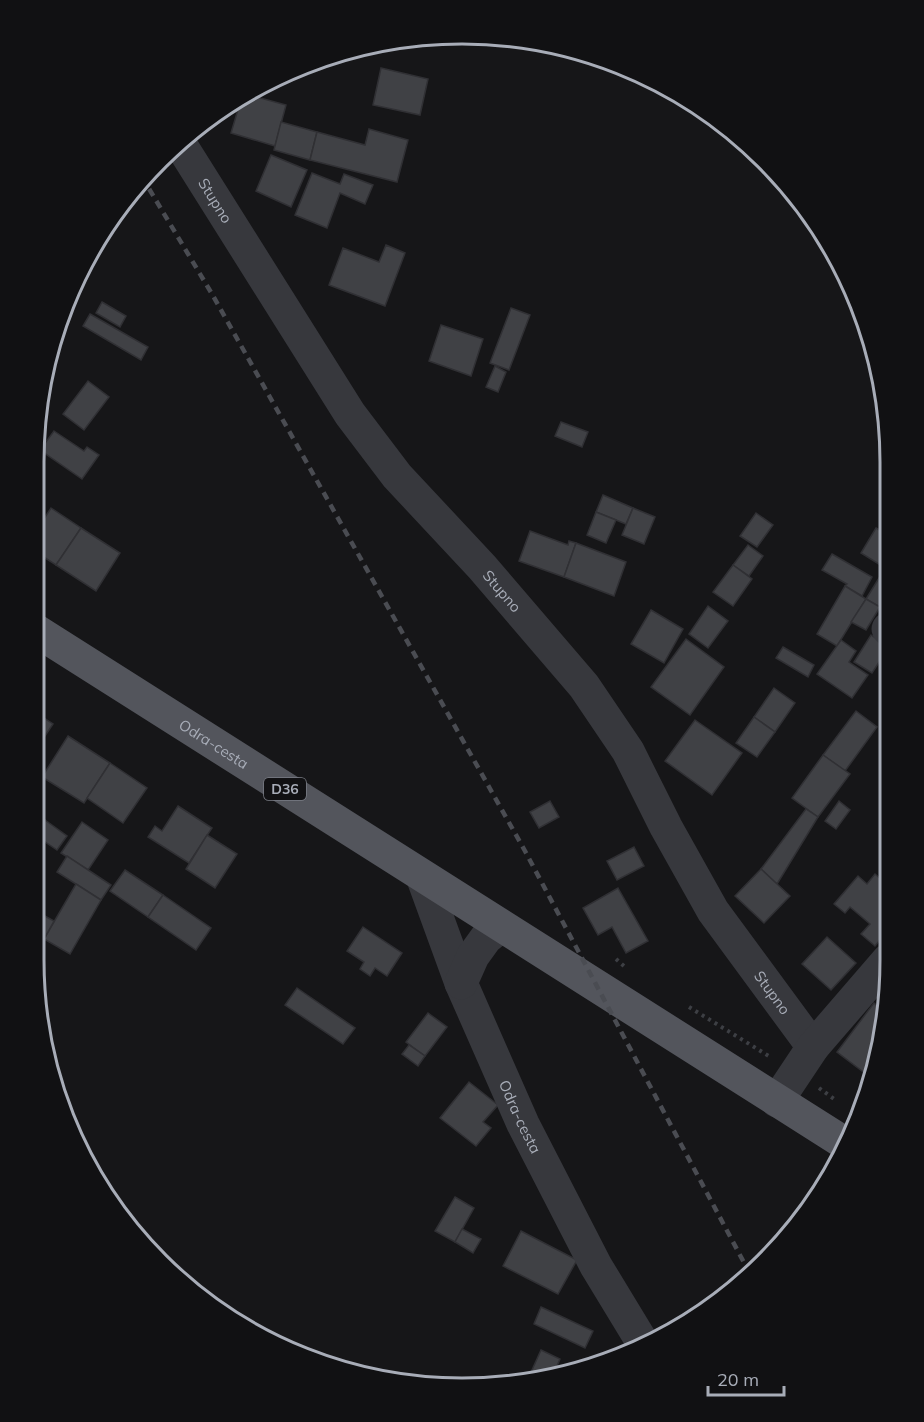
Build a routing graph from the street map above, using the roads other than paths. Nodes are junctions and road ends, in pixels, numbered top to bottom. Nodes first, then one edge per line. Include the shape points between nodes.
1 (184, 149) edge
2 (44, 636) edge
3 (422, 876) junction
4 (501, 926) junction
5 (880, 970) edge
6 (461, 983) junction
7 (805, 1060) junction
8 (777, 1101) junction
9 (839, 1140) edge
10 (640, 1338) edge

1 - 7 street, Stupno via 350,414 397,476 584,686 628,751 713,911
2 - 3 main road, Odra-cesta / D36
3 - 4 main road, Odra-cesta / D36
3 - 6 street, Odra-cesta
4 - 6 street via 472,956
4 - 8 main road, Odra-cesta / D36
5 - 7 street
6 - 10 street, Odra-cesta via 528,1135 596,1266
7 - 8 street
8 - 9 main road, D36

